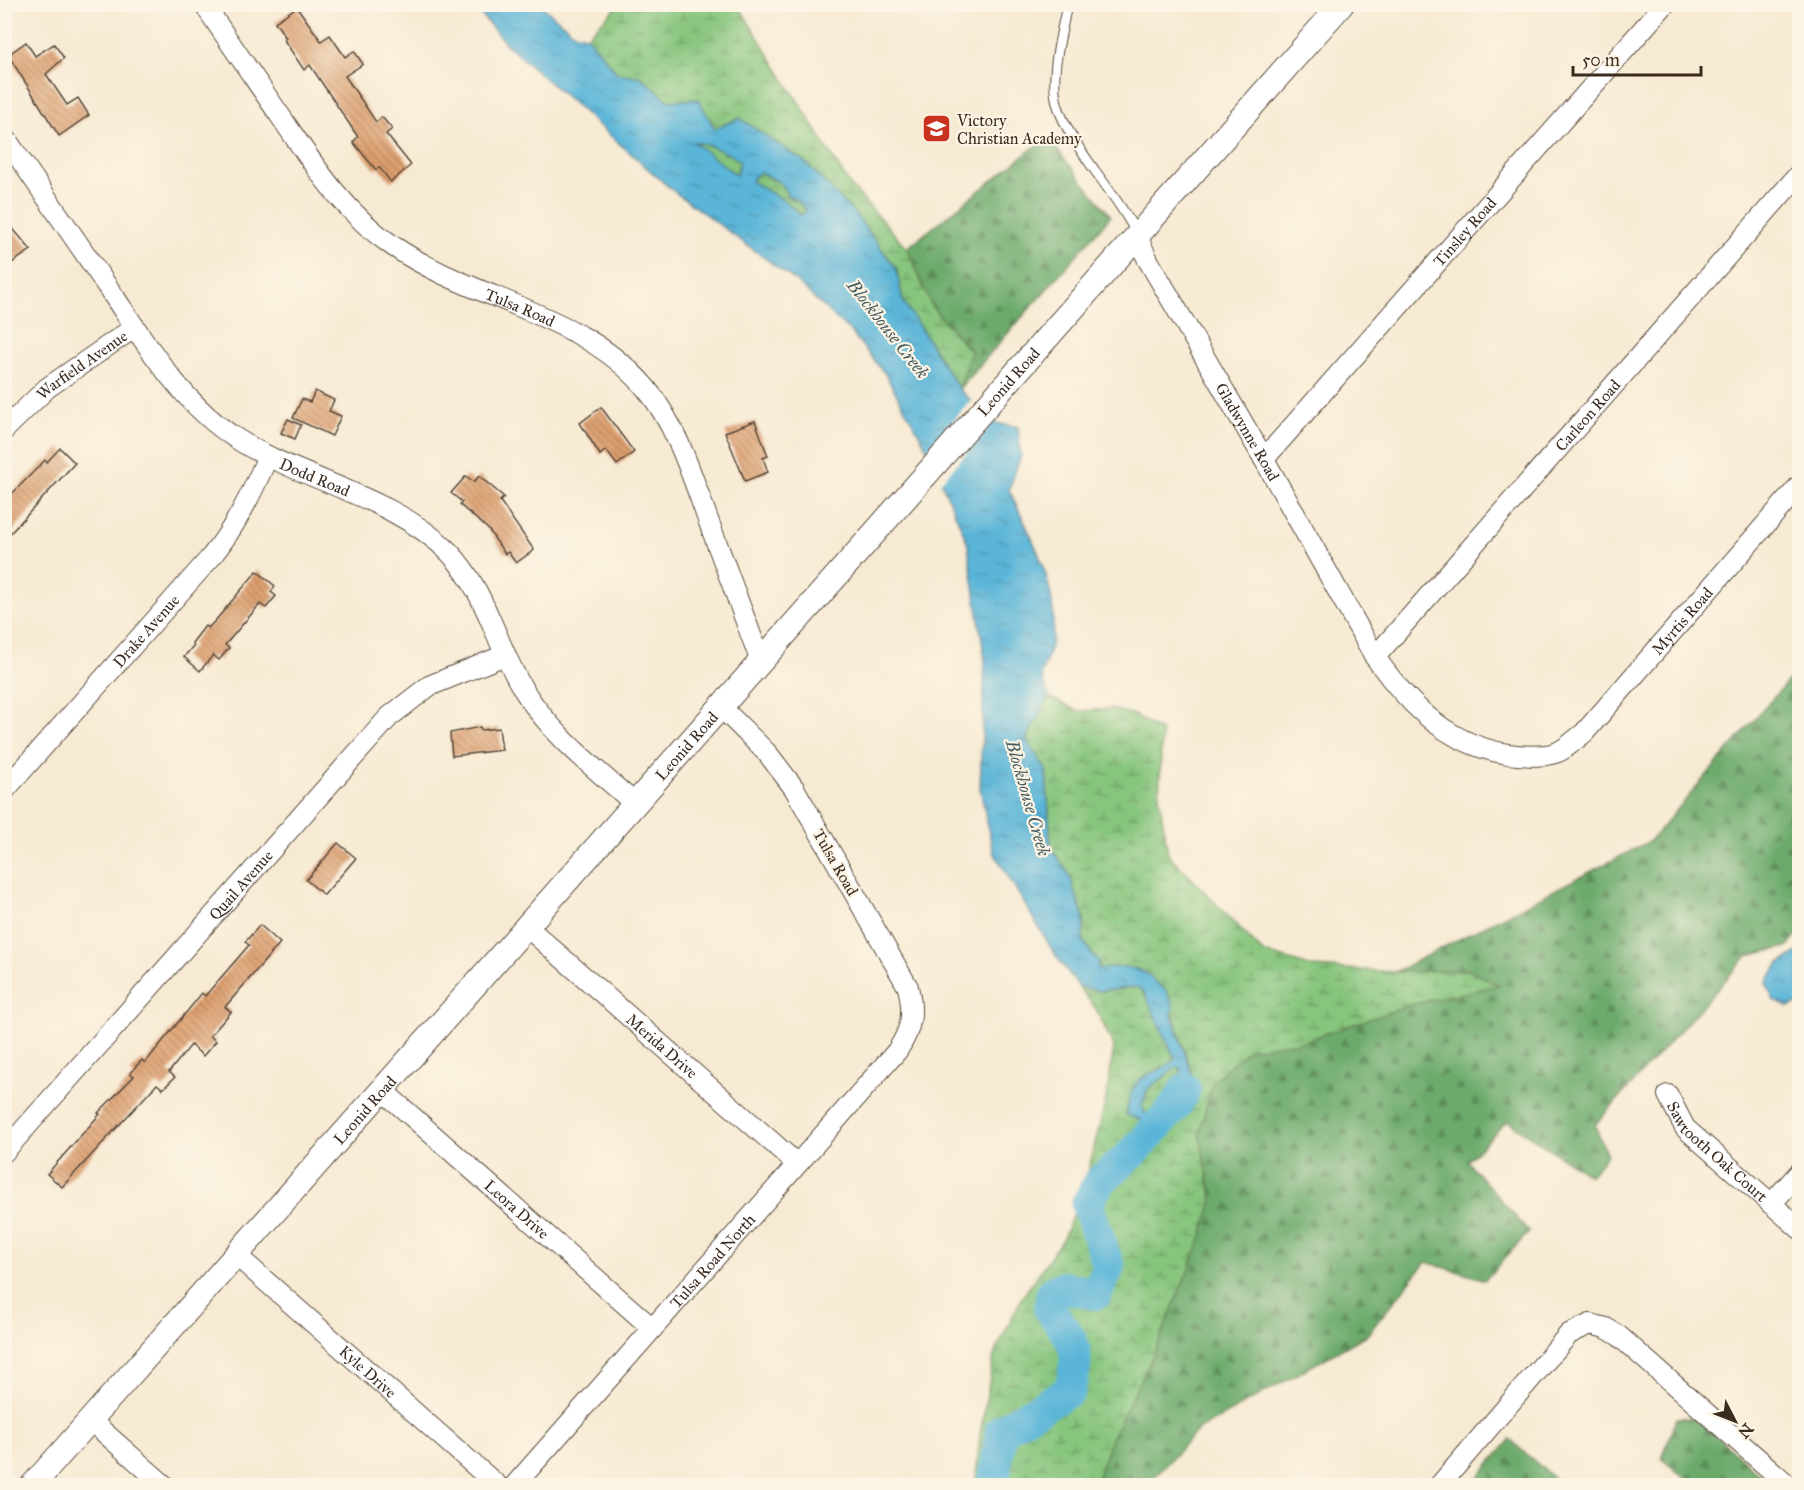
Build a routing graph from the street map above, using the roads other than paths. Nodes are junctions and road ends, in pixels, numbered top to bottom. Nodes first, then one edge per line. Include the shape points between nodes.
1 (204, 4) edge
2 (1067, 4) edge
3 (1342, 4) edge
4 (1665, 4) edge
5 (4, 136) edge
6 (1800, 173) edge
7 (1137, 237) junction
8 (135, 327) junction
9 (4, 430) edge
10 (268, 456) junction
11 (1264, 459) junction
12 (1800, 485) edge
13 (505, 655) junction
14 (1375, 657) junction
15 (761, 662) junction
16 (721, 707) junction
17 (1559, 752) joint
18 (4, 791) edge
19 (635, 804) junction
20 (527, 927) junction
21 (908, 1035) joint
22 (382, 1090) junction
23 (1668, 1095) dead end
24 (4, 1152) edge
25 (797, 1164) junction
26 (1800, 1172) edge
27 (1771, 1204) junction
28 (1800, 1229) edge
29 (236, 1255) junction
30 (652, 1328) junction
31 (90, 1420) junction
32 (32, 1485) edge
33 (165, 1485) edge
34 (498, 1485) edge
35 (514, 1485) edge
36 (1439, 1485) edge
37 (1789, 1485) edge

1 - 15 street, Tulsa Road via 317,170 365,224 418,262 583,338 645,387 684,455
2 - 7 lane, Gladwynne Road via 1055,93 1065,124 1126,213
3 - 7 street, Leonid Road
4 - 11 street, Tinsley Road
5 - 8 street, Dodd Road
6 - 14 street, Carleon Road
7 - 11 street, Gladwynne Road
7 - 15 street, Leonid Road
8 - 9 street, Warfield Avenue via 46,388
8 - 10 street, Dodd Road via 195,405 236,439
10 - 13 street, Dodd Road via 428,533 470,580
10 - 18 street, Drake Avenue via 247,505 218,549
11 - 14 street, Gladwynne Road
12 - 17 street, Myrtis Road via 1584,733
13 - 19 street, Dodd Road via 523,690 564,740
13 - 24 street, Quail Avenue via 429,686 389,717
14 - 17 street, Gladwynne Road via 1418,710 1437,727 1460,739 1498,753 1534,757
15 - 16 street, Leonid Road
16 - 19 street, Leonid Road
16 - 21 street, Tulsa Road via 768,754 794,788 908,987 912,1020
19 - 20 street, Leonid Road
20 - 22 street, Leonid Road
20 - 25 street, Merida Drive
21 - 25 street, Tulsa Road North
22 - 29 street, Leonid Road
22 - 30 street, Leora Drive
23 - 27 street, Sawtooth Oak Court via 1685,1128
25 - 30 street, Tulsa Road North
26 - 27 street
27 - 28 street, Sawtooth Oak Court
29 - 31 street, Leonid Road
29 - 34 street, Kyle Drive
30 - 35 street, Tulsa Road North
31 - 32 street, Leonid Road
31 - 33 street
36 - 37 street via 1569,1334 1590,1324 1620,1336

